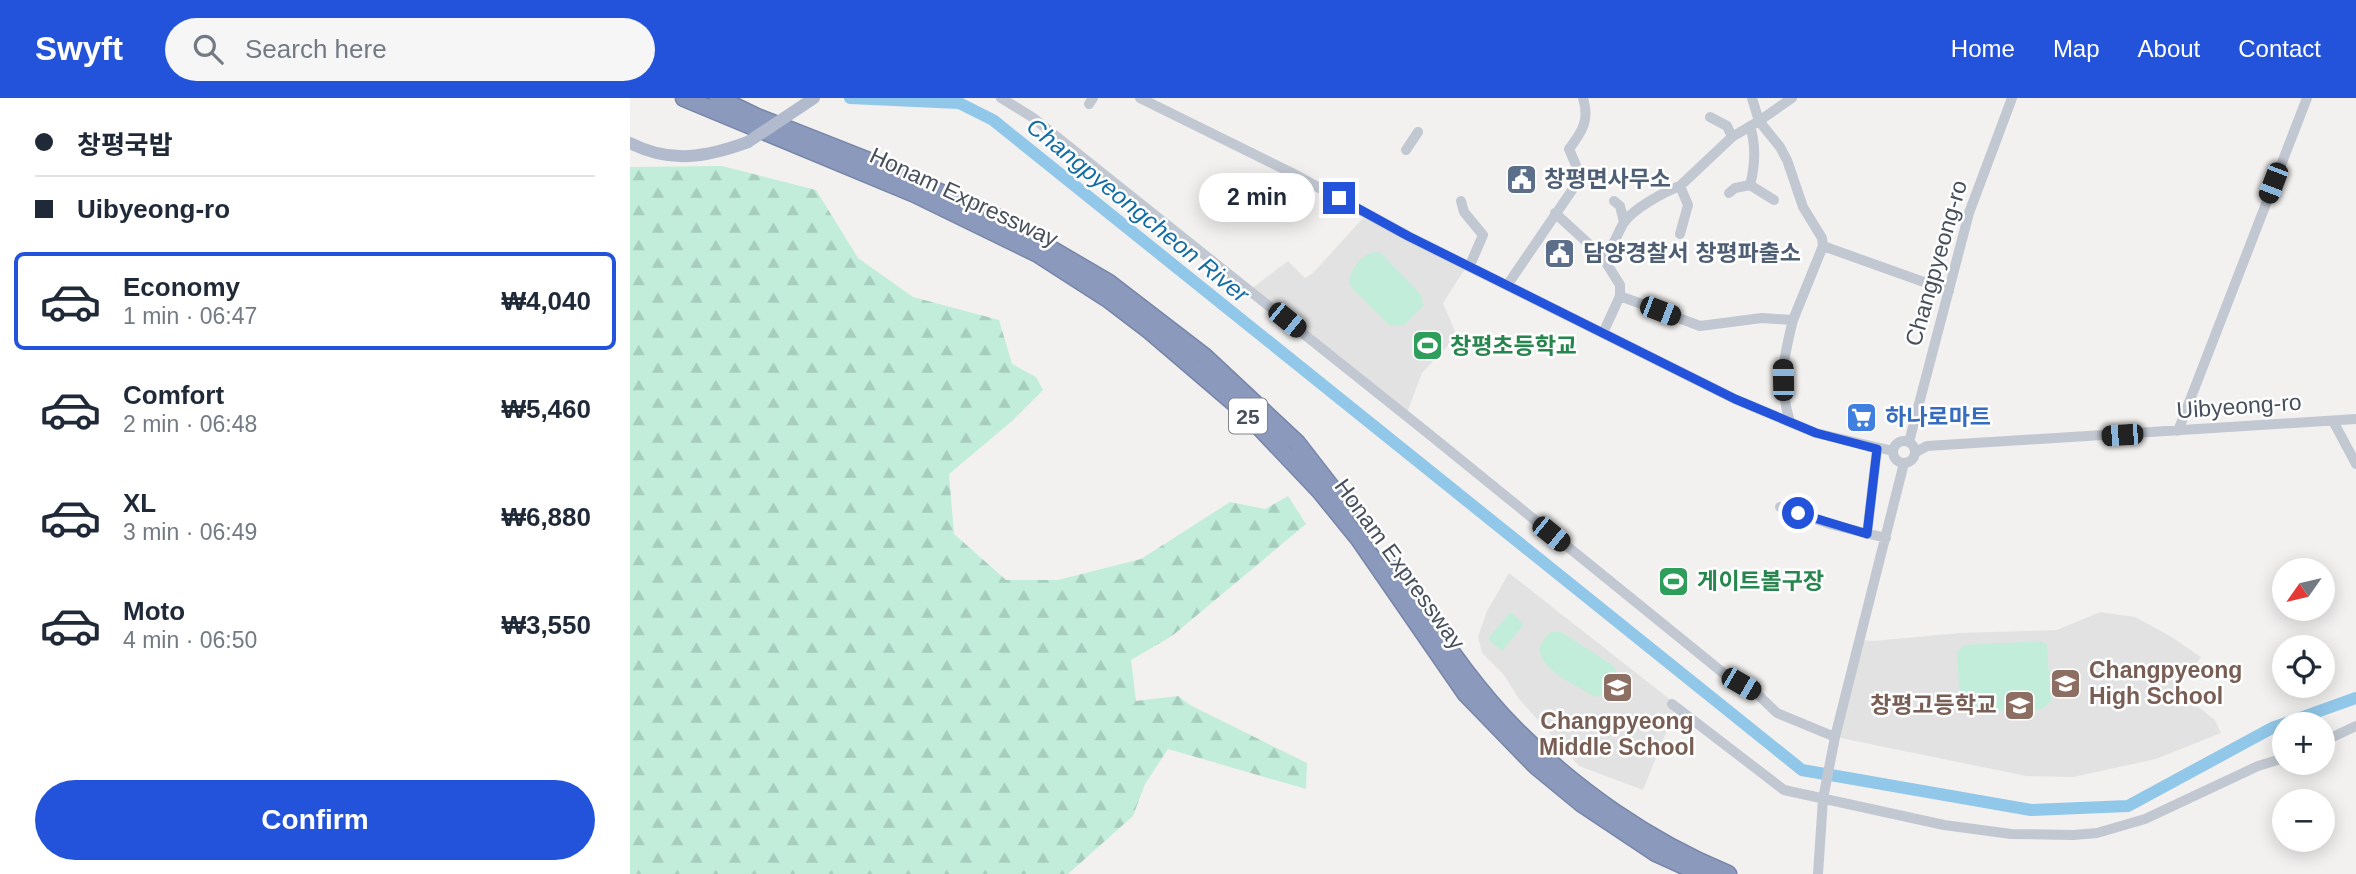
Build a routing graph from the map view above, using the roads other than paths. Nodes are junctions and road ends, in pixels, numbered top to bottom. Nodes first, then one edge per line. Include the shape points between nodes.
1 (684, 98) edge
2 (718, 98) edge
3 (814, 98) edge
4 (1002, 98) edge
5 (1140, 98) edge
6 (1583, 98) edge
7 (1752, 98) edge
8 (1792, 98) edge
9 (2012, 98) edge
10 (2307, 98) edge
11 (1710, 117) dead end
12 (1755, 123) junction
13 (1418, 132) dead end
14 (1732, 137) junction
15 (630, 143) edge
16 (1406, 150) dead end
17 (1750, 185) junction
18 (1680, 186) junction
19 (1729, 193) dead end
20 (1774, 200) dead end
21 (1461, 201) dead end
22 (1614, 201) dead end
23 (1555, 213) junction
24 (1624, 222) junction
25 (1680, 234) dead end
26 (1823, 246) junction
27 (1602, 256) junction
28 (1471, 265) junction
29 (1508, 285) junction
30 (1949, 291) junction
31 (1620, 296) junction
32 (1793, 320) junction
33 (1603, 333) junction
34 (2356, 419) edge
35 (2333, 421) junction
36 (1790, 422) junction
37 (2178, 432) junction
38 (1909, 442) junction
39 (1877, 449) junction
40 (1893, 451) junction
41 (1916, 452) junction
42 (1904, 463) junction
43 (2356, 464) edge
44 (1780, 507) dead end
45 (1867, 534) junction
46 (1886, 538) junction
47 (1672, 704) dead end
48 (2356, 726) edge
49 (2335, 736) edge
50 (1835, 740) junction
51 (2272, 762) edge
52 (1823, 799) junction
53 (1702, 874) edge
54 (1728, 874) edge
55 (1818, 874) edge

1 - 53 highway, Honam Expressway / 25 via 915,194 1026,248 1150,331 1246,413 1320,491 1359,539 1466,694 1536,766 1581,803 1656,853
2 - 54 highway, Honam Expressway / 25 via 998,218 1120,291 1204,356 1297,443 1478,686 1514,727 1614,811 1665,844
3 - 15 main road, bridge via 748,142 701,156 666,156
4 - 50 street via 1032,117 1727,676 1777,712
5 - 28 street
6 - 23 street via 1586,124 1569,149 1581,177
7 - 12 street
8 - 12 street
9 - 30 street, Changpyeong-ro via 1969,213
10 - 37 street
11 - 14 street via 1727,126
12 - 14 street
12 - 17 street
12 - 26 street via 1780,147
13 - 16 street
14 - 18 street
17 - 19 street
17 - 20 street
18 - 24 street
18 - 25 street via 1688,205
21 - 28 street via 1483,235
22 - 24 street
23 - 27 street
23 - 29 street
24 - 27 street via 1615,244
26 - 30 street
26 - 32 street
27 - 31 street via 1620,285
28 - 29 street
29 - 33 street
30 - 38 street, Changpyeong-ro
31 - 32 street via 1700,326 1762,318
31 - 33 street
32 - 36 street via 1782,361 1783,399
33 - 36 street
34 - 35 street, Uibyeong-ro
35 - 37 street, Uibyeong-ro
35 - 43 street
36 - 39 street
37 - 41 street, Uibyeong-ro via 1927,446
38 - 40 street via 1900,441
38 - 41 street
39 - 40 street
39 - 45 street
40 - 42 street via 1896,460
41 - 42 street
42 - 46 street
44 - 45 street
45 - 46 street
46 - 50 street
47 - 52 street via 1772,782 1795,794
48 - 49 street
50 - 52 street
51 - 52 street via 2145,819 2073,835 1970,829
52 - 55 street

